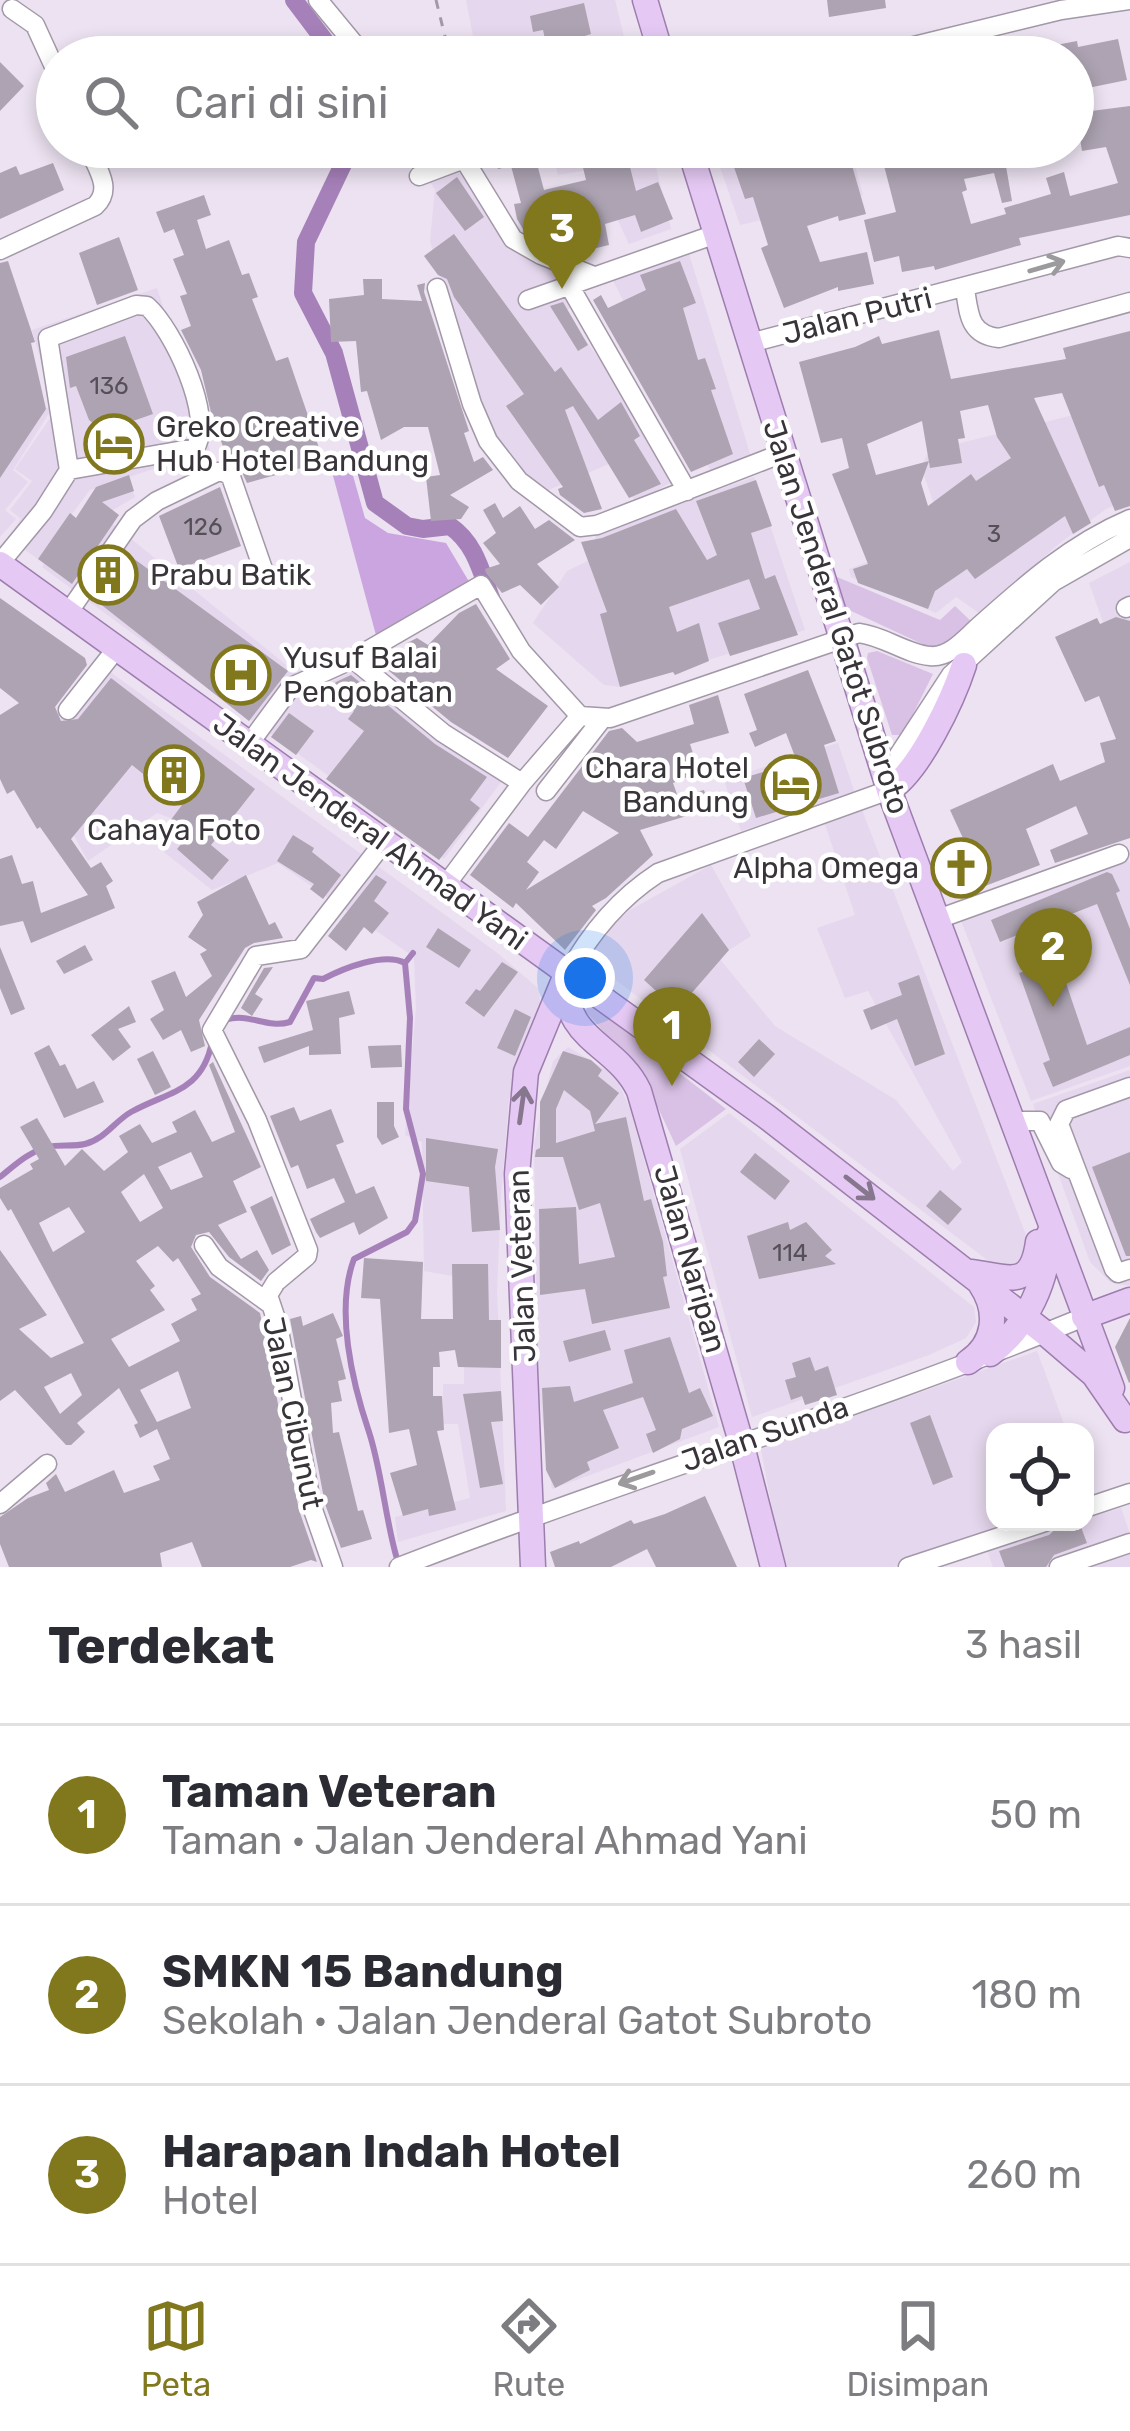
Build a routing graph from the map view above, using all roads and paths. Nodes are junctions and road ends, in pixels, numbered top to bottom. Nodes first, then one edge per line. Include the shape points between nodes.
1 (317, 0) edge
2 (436, 0) edge
3 (646, 0) edge
4 (1130, 0) edge
5 (1060, 5) edge
6 (6, 9) edge
7 (40, 36) edge
8 (347, 36) edge
9 (445, 36) edge
10 (656, 36) edge
11 (946, 36) edge
12 (97, 168) edge
13 (470, 168) edge
14 (696, 168) edge
15 (716, 234) junction
16 (1130, 248) edge
17 (0, 250) edge
18 (593, 276) junction
19 (569, 285) junction
20 (437, 289) dead end
21 (964, 290) junction
22 (528, 300) dead end
23 (1130, 302) edge
24 (750, 343) junction
25 (783, 453) junction
26 (69, 470) junction
27 (687, 491) junction
28 (1130, 519) edge
29 (1130, 538) edge
30 (0, 563) edge
31 (264, 572) dead end
32 (68, 613) junction
33 (839, 639) junction
34 (117, 648) junction
35 (353, 659) junction
36 (964, 665) joint
37 (68, 710) dead end
38 (589, 718) junction
39 (249, 744) junction
40 (522, 783) junction
41 (887, 783) junction
42 (546, 791) dead end
43 (384, 842) junction
44 (1119, 854) dead end
45 (445, 886) junction
46 (938, 919) junction
47 (567, 975) junction
48 (1130, 1088) edge
49 (1014, 1121) junction
50 (1076, 1172) junction
51 (1041, 1192) junction
52 (1050, 1220) junction
53 (204, 1245) dead end
54 (1130, 1269) edge
55 (967, 1271) junction
56 (1130, 1300) edge
57 (270, 1304) junction
58 (1024, 1317) junction
59 (1084, 1317) junction
60 (1046, 1333) junction
61 (979, 1358) junction
62 (1128, 1427) edge
63 (741, 1442) junction
64 (47, 1464) dead end
65 (1130, 1493) edge
66 (0, 1504) edge
67 (1094, 1505) edge
68 (532, 1515) junction
69 (1026, 1531) edge
70 (1126, 1544) edge
71 (967, 1558) edge
72 (333, 1567) edge
73 (399, 1567) edge
74 (532, 1567) edge
75 (773, 1567) edge
76 (908, 1567) edge
77 (1059, 1567) edge
78 (1130, 1567) edge

1 - 8 street
2 - 9 path
3 - 10 main road
4 - 5 street
5 - 11 street
6 - 7 street
12 - 17 street via 103,199
13 - 18 street via 513,239
14 - 15 main road, Jalan Jenderal Gatot Subroto
15 - 18 street
15 - 24 main road, Jalan Jenderal Gatot Subroto
21 -> 16 street, Jalan Putri
18 - 19 street
19 - 22 street
19 - 27 street
20 - 27 street via 488,441 519,481 564,518 588,527
21 - 23 street, Jalan Putri via 971,324 999,338
21 - 24 street, Jalan Putri
24 - 25 main road, Jalan Jenderal Gatot Subroto
25 - 27 street
25 - 33 main road, Jalan Jenderal Gatot Subroto
26 - 26 street via 47,338 147,306 175,339 202,425 199,443
26 - 30 street
28 - 33 street via 1068,552 939,656 876,635
29 - 36 street via 1053,582
30 - 32 main road, Jalan Jenderal Ahmad Yani
31 - 32 street via 231,477 217,472 134,519
32 - 34 main road, Jalan Jenderal Ahmad Yani
33 - 38 street
33 - 41 main road, Jalan Jenderal Gatot Subroto
34 - 37 street
34 - 39 main road, Jalan Jenderal Ahmad Yani
35 - 38 street via 481,586 520,651
35 - 39 street via 292,687
35 - 40 street via 443,733
36 - 41 main road via 906,777
38 - 40 street
38 - 42 street
39 - 43 main road, Jalan Jenderal Ahmad Yani
40 - 45 street
41 - 46 main road, Jalan Jenderal Gatot Subroto
41 - 47 street via 658,873 585,941
43 - 45 main road, Jalan Jenderal Ahmad Yani
43 - 57 street, Jalan Cibunut via 301,949 256,956 212,1030 308,1250 271,1288
44 - 46 street
45 - 47 main road, Jalan Jenderal Ahmad Yani
46 - 49 main road, Jalan Jenderal Gatot Subroto
47 -> 55 main road, Jalan Jenderal Ahmad Yani
47 - 63 main road, Jalan Naripan via 574,1020 639,1091
68 -> 47 main road, Jalan Veteran via 519,1123 526,1072
48 - 50 street via 1060,1115
49 - 50 street via 1040,1121 1061,1163
49 - 51 main road, Jalan Jenderal Gatot Subroto
50 - 54 street via 1114,1269
51 - 52 main road, Jalan Jenderal Gatot Subroto
51 - 55 main road via 1028,1271 1006,1279
52 - 58 main road via 1045,1270
52 - 59 main road, Jalan Jenderal Gatot Subroto
53 - 57 street via 219,1267
55 - 58 main road, Jalan Jenderal Ahmad Yani
55 - 61 main road via 987,1294 993,1325
56 - 59 main road, Jalan Sunda
57 - 72 street, Jalan Cibunut via 312,1507
58 - 60 main road, Jalan Jenderal Ahmad Yani
58 - 61 main road via 1009,1340
59 - 60 street, Jalan Sunda
59 - 62 main road, Jalan Jenderal Gatot Subroto
60 - 61 street, Jalan Sunda
60 - 62 main road, Jalan Jenderal Ahmad Yani via 1094,1375
61 - 63 street, Jalan Sunda
63 -> 68 street, Jalan Sunda
63 - 75 main road, Jalan Naripan
64 - 66 street
65 - 67 street
68 - 73 street, Jalan Sunda
68 - 74 main road, Jalan Veteran
69 - 71 street
70 - 77 street
70 - 78 street
71 - 76 street

